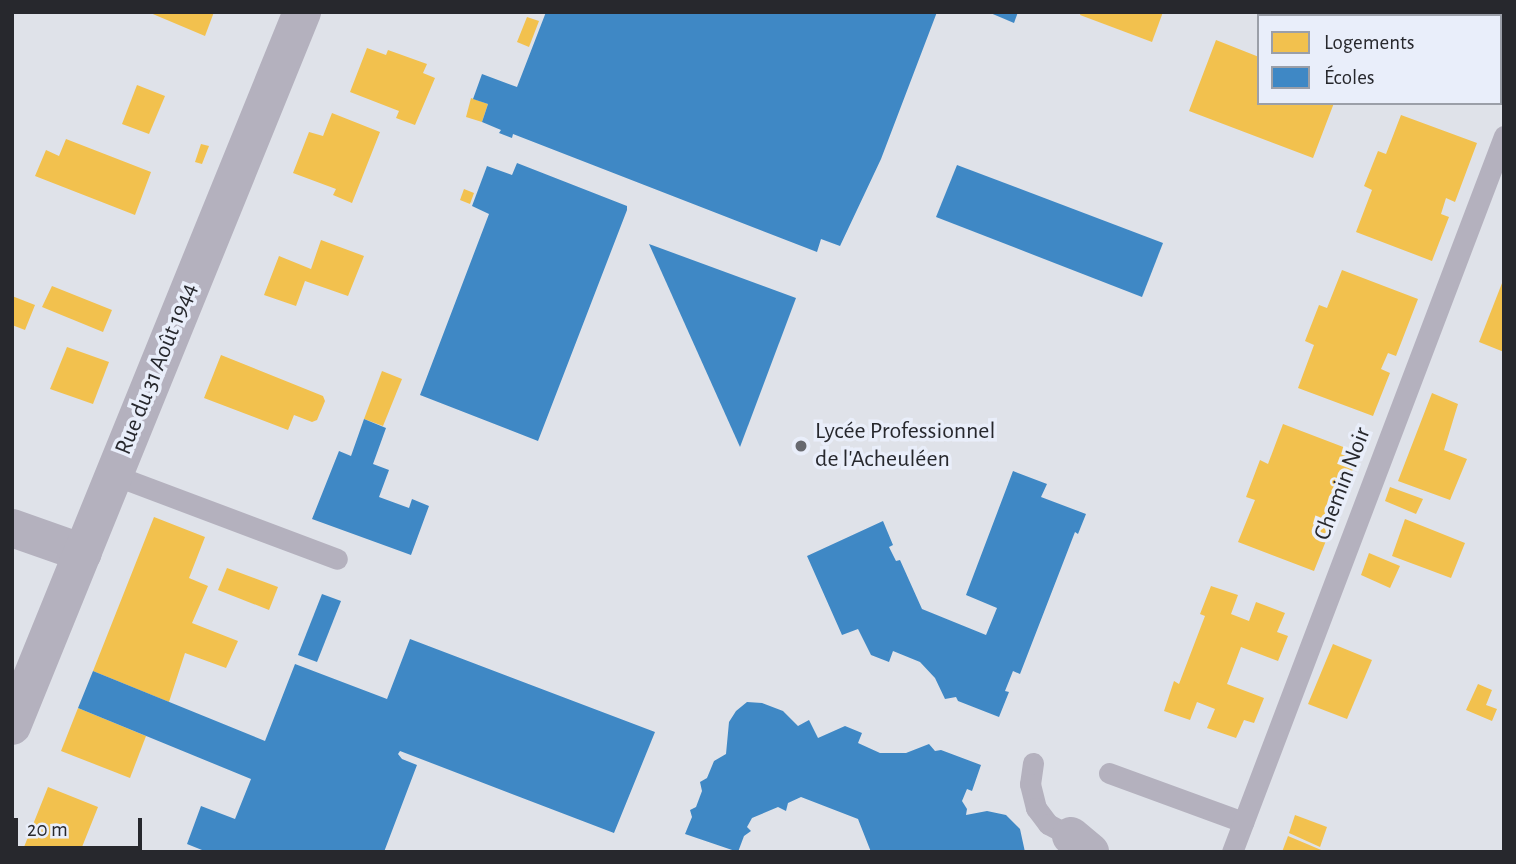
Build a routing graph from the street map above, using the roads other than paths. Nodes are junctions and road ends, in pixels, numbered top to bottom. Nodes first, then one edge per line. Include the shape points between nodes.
1 (302, 12) edge
2 (1504, 136) edge
3 (114, 475) junction
4 (12, 528) edge
5 (83, 553) junction
6 (337, 559) dead end
7 (12, 726) edge
8 (1033, 763) dead end
9 (1110, 773) dead end
10 (1243, 822) junction
11 (1080, 844) edge
12 (1232, 852) edge

1 - 3 street, Rue du 31 Août 1944
2 - 10 lane, Chemin Noir
3 - 5 street, Rue du 31 Août 1944
3 - 6 lane
4 - 5 street
5 - 7 street, Rue du 31 Août 1944
8 - 11 lane via 1030,784 1036,808 1048,824
9 - 10 lane
10 - 12 lane, Chemin Noir

